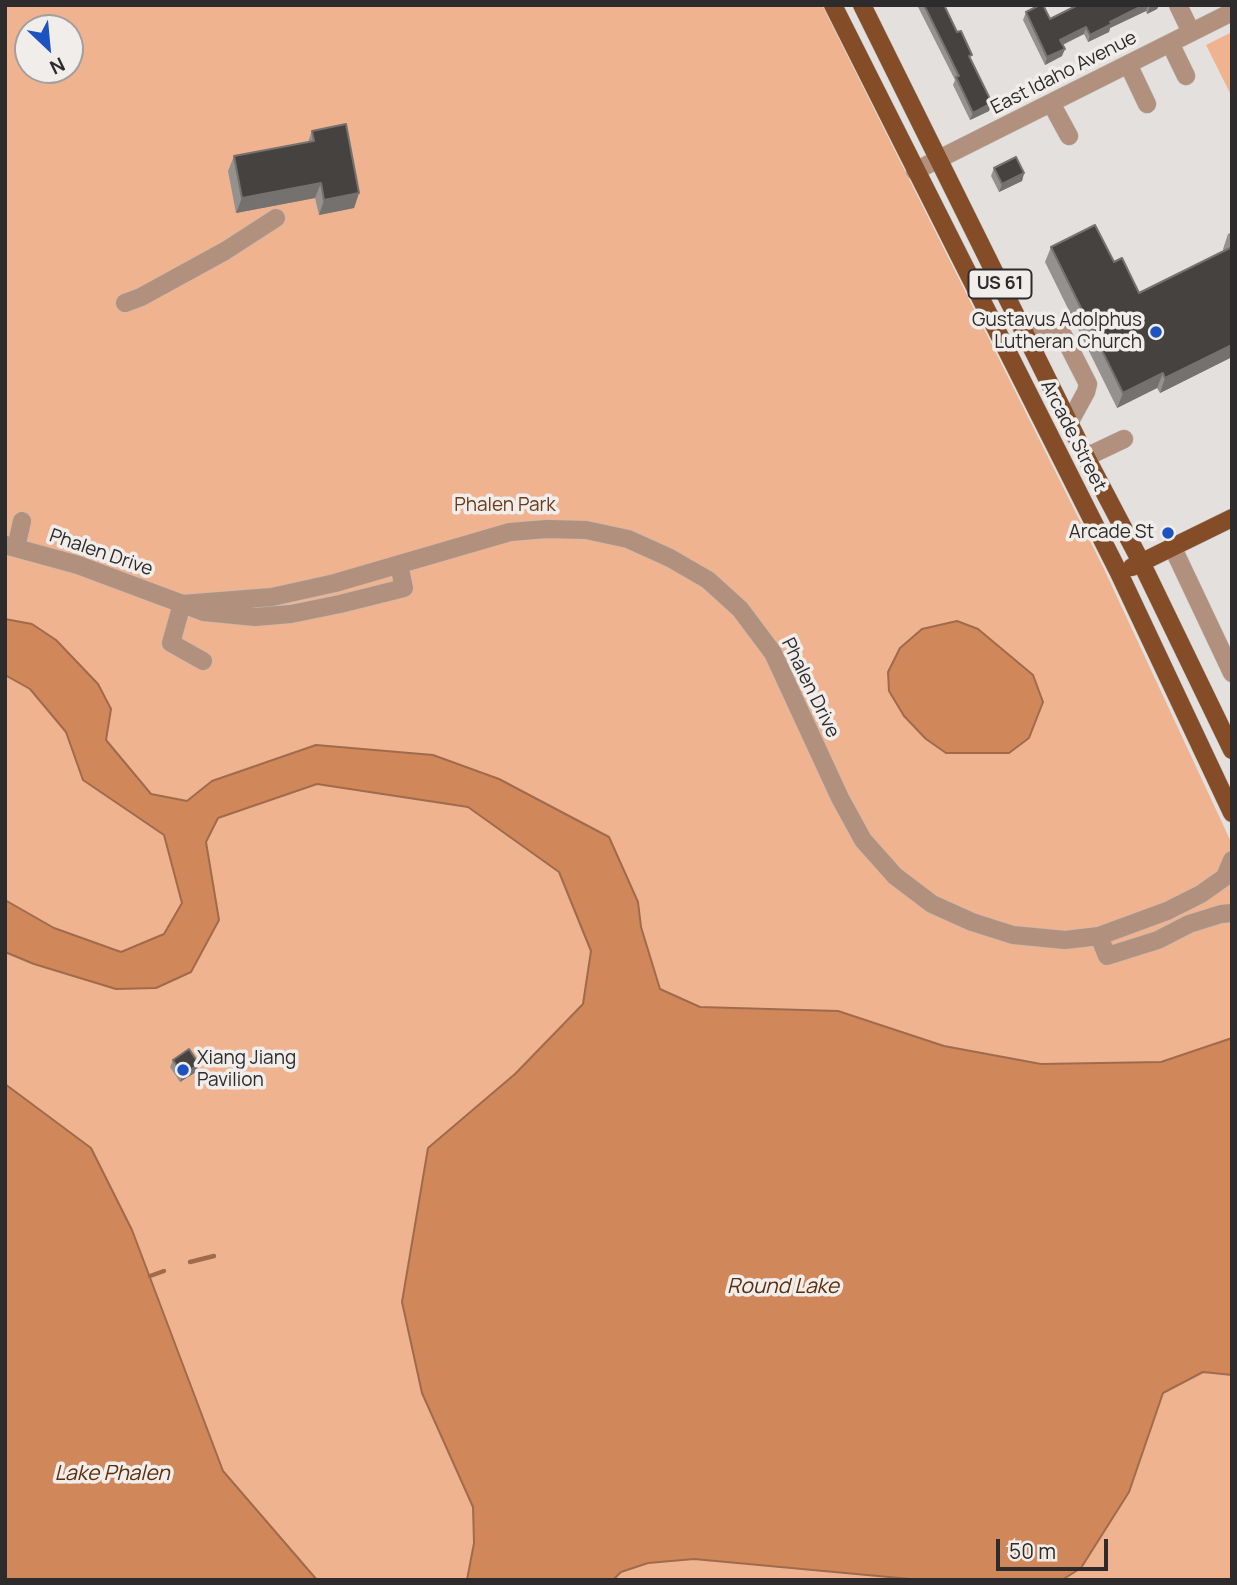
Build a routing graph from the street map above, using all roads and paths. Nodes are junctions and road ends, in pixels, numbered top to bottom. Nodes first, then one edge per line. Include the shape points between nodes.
1 (832, 5) edge
2 (862, 5) edge
3 (1178, 5) edge
4 (1232, 12) edge
5 (1191, 32) junction
6 (1170, 43) junction
7 (1128, 64) junction
8 (1186, 76) dead end
9 (1051, 103) junction
10 (1147, 104) dead end
11 (1069, 136) dead end
12 (939, 159) junction
13 (915, 171) junction
14 (276, 218) dead end
15 (125, 303) dead end
16 (1018, 321) junction
17 (1069, 423) junction
18 (1125, 439) dead end
19 (1086, 457) junction
20 (1232, 517) edge
21 (22, 521) dead end
22 (1172, 546) junction
23 (11, 547) edge
24 (1142, 562) junction
25 (1119, 573) junction
26 (182, 604) junction
27 (204, 661) dead end
28 (1232, 673) edge
29 (1232, 750) edge
30 (1232, 813) edge
31 (1232, 860) edge
32 (1192, 899) junction
33 (1164, 912) junction
34 (1232, 913) edge
35 (1202, 920) junction
36 (1174, 932) junction
37 (1099, 936) junction

1 - 13 main road, Arcade Street / US 61
2 - 12 main road, Arcade Street / US 61
3 - 5 street
4 - 5 street, East Idaho Avenue
5 - 6 street, East Idaho Avenue
6 - 7 street, East Idaho Avenue
6 - 8 street
7 - 9 street, East Idaho Avenue
7 - 10 street
9 - 11 street
9 - 12 street, East Idaho Avenue
12 - 13 street, East Idaho Avenue
12 - 16 main road, Arcade Street / US 61
13 - 25 main road, Arcade Street / US 61
14 - 15 street via 225,251
16 - 17 main road, Arcade Street / US 61
16 - 17 street via 1063,335 1088,384
17 - 19 main road, Arcade Street / US 61
18 - 19 street
19 - 24 main road, Arcade Street / US 61
20 - 22 main road
21 - 23 street
22 - 24 main road
22 - 28 street
23 - 26 street, Phalen Drive via 78,565
24 - 25 main road
24 - 29 main road, Arcade Street / US 61
25 - 30 main road, Arcade Street / US 61
26 - 27 street via 171,643
26 - 37 street, Phalen Drive via 272,597 510,532 586,530 628,539 708,580 740,609 773,653 863,840 895,876 932,904 1013,935 1065,940
31 - 32 street, Phalen Drive via 1225,877
32 - 33 street, Phalen Drive
32 - 35 street
33 - 36 street
33 - 37 street, Phalen Drive
34 - 35 street
35 - 36 street
36 - 37 street via 1107,957

